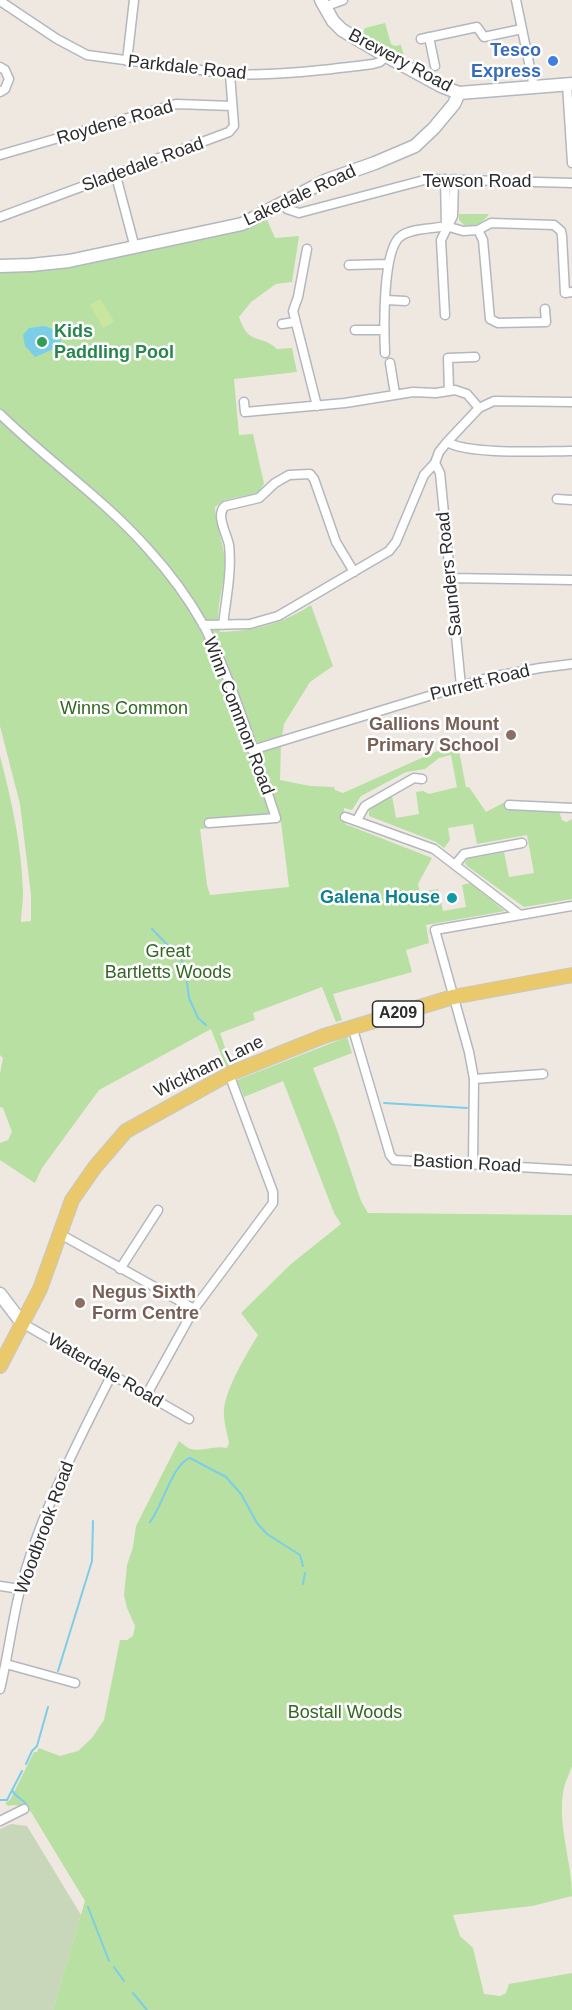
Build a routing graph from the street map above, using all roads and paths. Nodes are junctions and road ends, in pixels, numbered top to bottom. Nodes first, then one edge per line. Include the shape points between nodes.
1 (134, 0) edge
2 (343, 0) edge
3 (516, 0) edge
4 (0, 1) edge
5 (323, 3) edge
6 (522, 29) junction
7 (386, 56) junction
8 (127, 61) junction
9 (435, 66) dead end
10 (0, 67) edge
11 (230, 74) junction
12 (569, 84) edge
13 (534, 87) junction
14 (0, 92) edge
15 (459, 93) junction
16 (232, 106) junction
17 (0, 155) edge
18 (572, 163) edge
19 (116, 176) junction
20 (449, 179) junction
21 (572, 183) edge
22 (284, 202) junction
23 (0, 217) edge
24 (446, 226) junction
25 (478, 230) junction
26 (135, 248) junction
27 (307, 249) dead end
28 (388, 264) junction
29 (349, 265) dead end
30 (0, 266) edge
31 (572, 292) edge
32 (386, 300) junction
33 (405, 301) dead end
34 (545, 309) dead end
35 (445, 315) dead end
36 (295, 322) junction
37 (282, 324) dead end
38 (355, 330) dead end
39 (384, 330) junction
40 (385, 353) dead end
41 (475, 357) dead end
42 (390, 363) dead end
43 (449, 390) junction
44 (395, 394) junction
45 (244, 402) dead end
46 (572, 402) edge
47 (317, 406) junction
48 (479, 408) junction
49 (0, 414) edge
50 (447, 442) junction
51 (572, 452) edge
52 (435, 463) junction
53 (557, 499) dead end
54 (572, 500) edge
55 (354, 573) junction
56 (450, 578) junction
57 (572, 580) edge
58 (203, 625) junction
59 (223, 625) junction
60 (572, 664) edge
61 (461, 686) junction
62 (252, 750) junction
63 (422, 779) dead end
64 (509, 805) dead end
65 (572, 808) edge
66 (345, 817) dead end
67 (357, 820) junction
68 (209, 823) dead end
69 (522, 843) dead end
70 (455, 865) junction
71 (572, 906) edge
72 (520, 915) junction
73 (572, 975) edge
74 (453, 997) junction
75 (352, 1026) junction
76 (229, 1074) junction
77 (543, 1074) dead end
78 (474, 1079) junction
79 (473, 1163) junction
80 (572, 1170) edge
81 (158, 1210) dead end
82 (60, 1234) junction
83 (120, 1269) junction
84 (0, 1294) edge
85 (194, 1309) junction
86 (22, 1323) junction
87 (0, 1366) edge
88 (112, 1374) junction
89 (147, 1394) junction
90 (189, 1419) dead end
91 (0, 1586) edge
92 (20, 1589) junction
93 (6, 1664) junction
94 (75, 1683) dead end
95 (0, 1689) edge
96 (24, 1809) dead end
97 (0, 1821) edge

1 - 8 street
2 - 5 street
3 - 6 street
4 - 8 street, Parkdale Road via 76,50 94,57
5 - 7 street, Brewery Road via 342,30
6 - 9 street via 484,37 477,27 425,38
6 - 13 street
7 - 11 street, Parkdale Road via 380,62 316,71
7 - 15 street, Brewery Road
8 - 11 street, Parkdale Road
10 - 14 street via 9,79
11 - 16 street, Sladedale Road
12 - 13 street
12 - 18 street
13 - 15 street
15 - 22 street, Lakedale Road via 450,109 415,146 327,180
16 - 17 street, Roydene Road via 176,104
16 - 19 street, Sladedale Road via 234,126 229,132
19 - 23 street, Sladedale Road
19 - 26 street
20 - 21 street, Tewson Road
20 - 22 street, Tewson Road via 428,179 298,213 287,209
20 - 24 street via 453,216
22 - 26 street, Lakedale Road via 242,224
24 - 25 street
24 - 28 street via 402,235
24 - 35 street via 441,240
25 - 31 street via 490,223 558,227 562,236 565,293
25 - 34 street via 483,240 490,319 498,323 546,321
26 - 30 street, Lakedale Road via 53,263
27 - 36 street via 293,311
28 - 29 street
28 - 32 street
32 - 33 street
32 - 39 street
36 - 37 street
36 - 47 street
38 - 39 street
39 - 40 street
41 - 43 street via 448,358
42 - 44 street
43 - 44 street
43 - 48 street via 462,391
44 - 47 street
45 - 47 street via 245,412 285,412
46 - 48 street via 494,400
48 - 50 street
49 - 58 street, Winn Common Road via 127,527 170,575
50 - 51 street via 489,450
50 - 52 street
52 - 55 street via 424,475 393,548
52 - 56 street, Saunders Road via 440,473
53 - 54 street
55 - 59 street via 278,616 250,624
55 - 59 street via 336,542 310,474 289,475 259,498 222,509 230,553
56 - 57 street
56 - 61 street, Saunders Road
58 - 59 street
58 - 62 street, Winn Common Road
60 - 61 street, Purrett Road via 510,673
61 - 62 street, Purrett Road
62 - 68 street, Winn Common Road via 276,818
63 - 67 street via 414,778 365,806
64 - 65 street
66 - 67 street
67 - 70 street via 434,849
69 - 70 street via 464,854
70 - 72 street
71 - 72 street
72 - 74 street via 435,930
73 - 74 main road, Wickham Lane / A209
74 - 75 main road, Wickham Lane / A209
74 - 78 street
75 - 76 main road, Wickham Lane / A209
75 - 79 street, Bastion Road via 394,1160
76 - 82 main road, Wickham Lane / A209 via 117,1139 77,1192
76 - 85 street via 273,1192 273,1203
77 - 78 street
78 - 79 street
79 - 80 street, Bastion Road
81 - 83 street
82 - 83 street
82 - 86 main road, Wickham Lane / A209 via 40,1289
83 - 85 street
84 - 86 street
85 - 89 street
86 - 87 main road, Wickham Lane / A209
86 - 88 street, Waterdale Road
88 - 89 street, Waterdale Road
88 - 92 street, Woodbrook Road via 55,1490
89 - 90 street, Waterdale Road
91 - 92 street
92 - 93 street, Woodbrook Road
93 - 94 street
93 - 95 street, Woodbrook Road
96 - 97 street

